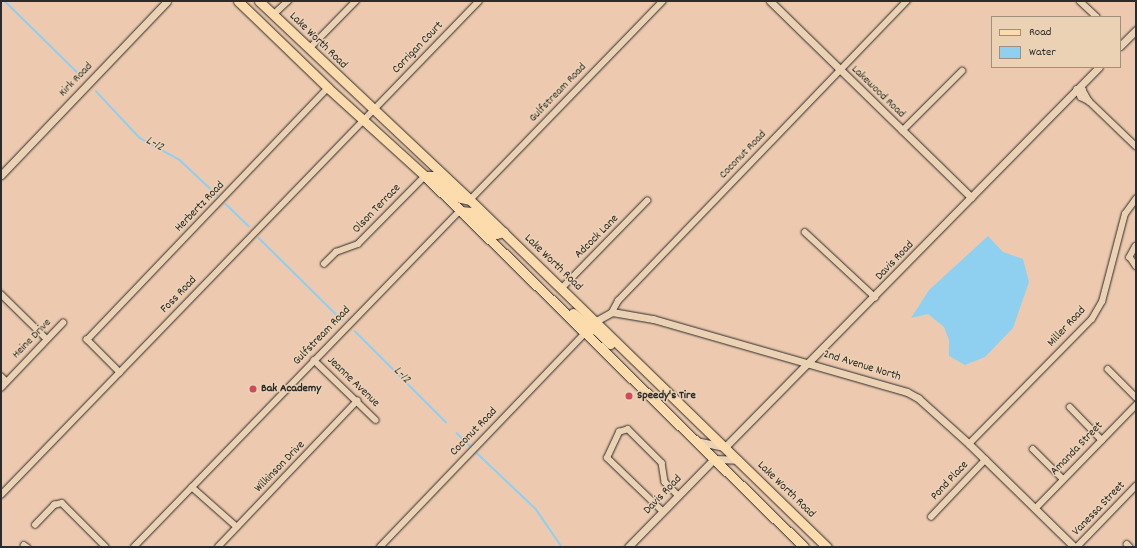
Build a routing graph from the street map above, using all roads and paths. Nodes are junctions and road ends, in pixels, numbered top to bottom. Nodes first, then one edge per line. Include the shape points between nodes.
1 (167, 1) edge
2 (238, 1) edge
3 (259, 1) edge
4 (288, 1) edge
5 (356, 1) edge
6 (479, 1) edge
7 (663, 1) edge
8 (770, 1) edge
9 (907, 1) edge
10 (1080, 1) edge
11 (273, 15) junction
12 (1096, 16) edge
13 (1135, 33) edge
14 (1121, 43) edge
15 (309, 50) junction
16 (1098, 68) edge
17 (840, 70) junction
18 (962, 71) dead end
19 (328, 88) junction
20 (1077, 89) junction
21 (373, 110) junction
22 (363, 120) junction
23 (902, 131) junction
24 (1136, 146) edge
25 (1, 174) edge
26 (425, 176) junction
27 (971, 197) junction
28 (1136, 198) edge
29 (470, 200) junction
30 (647, 201) dead end
31 (460, 211) junction
32 (504, 232) junction
33 (805, 232) dead end
34 (1136, 246) edge
35 (324, 264) dead end
36 (1136, 266) edge
37 (562, 288) junction
38 (1, 294) edge
39 (875, 297) junction
40 (553, 302) junction
41 (612, 312) junction
42 (596, 321) junction
43 (63, 323) dead end
44 (584, 333) junction
45 (48, 339) junction
46 (630, 355) junction
47 (314, 360) junction
48 (810, 362) junction
49 (1108, 369) dead end
50 (120, 373) junction
51 (1, 376) edge
52 (7, 382) junction
53 (1, 388) edge
54 (1136, 397) edge
55 (357, 401) junction
56 (1136, 405) edge
57 (1070, 407) dead end
58 (376, 420) dead end
59 (1102, 440) junction
60 (696, 441) junction
61 (968, 444) junction
62 (725, 447) junction
63 (1033, 449) dead end
64 (714, 459) junction
65 (738, 460) junction
66 (985, 460) junction
67 (1063, 479) junction
68 (1136, 486) edge
69 (192, 487) junction
70 (678, 495) junction
71 (1, 496) edge
72 (1035, 509) junction
73 (662, 511) junction
74 (931, 518) dead end
75 (35, 525) dead end
76 (237, 527) junction
77 (106, 547) edge
78 (134, 547) edge
79 (218, 547) edge
80 (380, 547) edge
81 (628, 547) edge
82 (804, 547) edge
83 (827, 547) edge
84 (1076, 547) edge

1 - 25 street, Kirk Road
2 - 19 main road
3 - 11 main road, Lake Worth Road
4 - 11 street
5 - 15 street
6 - 21 street, Corrigan Court
7 - 29 street, Gulfstream Road
8 - 17 street, Lakewood Road
9 - 17 street, Coconut Road
10 - 12 street
11 - 15 main road, Lake Worth Road
13 - 14 street
15 - 21 main road, Lake Worth Road
16 - 20 street, Davis Road
17 - 23 street, Lakewood Road
17 - 41 street, Coconut Road via 617,302
18 - 23 street
19 - 22 main road
19 - 50 street, Herbertz Road via 87,340
20 - 24 street via 1081,97 1090,101
20 - 27 street, Davis Road
21 - 22 street, Foss Road
21 - 29 main road, Lake Worth Road
22 - 26 main road
22 - 50 street, Foss Road
23 - 27 street, Lakewood Road
26 - 29 main road via 434,176 456,197
26 - 31 main road
26 - 35 street, Olson Terrace via 358,244 336,252
27 - 39 street, Davis Road
28 - 61 street, Miller Road via 1126,214 1102,302 1092,319
29 - 32 main road, Lake Worth Road
30 - 37 street, Adcock Lane
31 - 32 main road via 473,212 496,234
31 - 40 main road
31 - 47 street, Gulfstream Road
32 - 37 main road, Lake Worth Road
33 - 39 street
34 - 36 street via 1130,257
37 - 42 main road, Lake Worth Road
38 - 45 street
39 - 48 street, Davis Road
40 - 42 main road via 565,306 585,323
40 - 44 main road
41 - 42 street, Coconut Road
41 - 48 street, 2nd Avenue North via 653,319
42 - 46 main road, Lake Worth Road
43 - 45 street, Heine Drive
44 - 46 main road via 596,330 614,348
44 - 60 main road
44 - 80 street, Coconut Road
45 - 52 street, Heine Drive
46 - 62 main road, Lake Worth Road
47 - 55 street, Jeanne Avenue
47 - 69 street, Gulfstream Road
48 - 61 street, 2nd Avenue North via 907,392 918,398
48 - 62 street, Davis Road
49 - 54 street
50 - 71 street, Foss Road
51 - 52 street
52 - 53 street, Heine Drive
55 - 58 street, Jeanne Avenue
55 - 76 street, Wilkinson Drive
56 - 59 street, Amanda Street
57 - 59 street
59 - 67 street, Amanda Street
60 - 62 street
60 - 64 main road
61 - 66 street, 2nd Avenue North
62 - 65 main road, Lake Worth Road
63 - 67 street
64 - 65 street
64 - 70 street, Davis Road
64 - 82 main road
65 - 83 main road, Lake Worth Road
66 - 72 street, 2nd Avenue North
66 - 74 street, Pond Place
67 - 72 street, Amanda Street
68 - 84 street, Vanessa Street
69 - 76 street
69 - 78 street, Gulfstream Road
70 - 73 street, Davis Road
70 - 73 street via 665,482 662,463 628,429 619,432 607,458
72 - 84 street, 2nd Avenue North
73 - 81 street, Davis Road
75 - 77 street via 54,505 62,503
76 - 79 street, Wilkinson Drive

